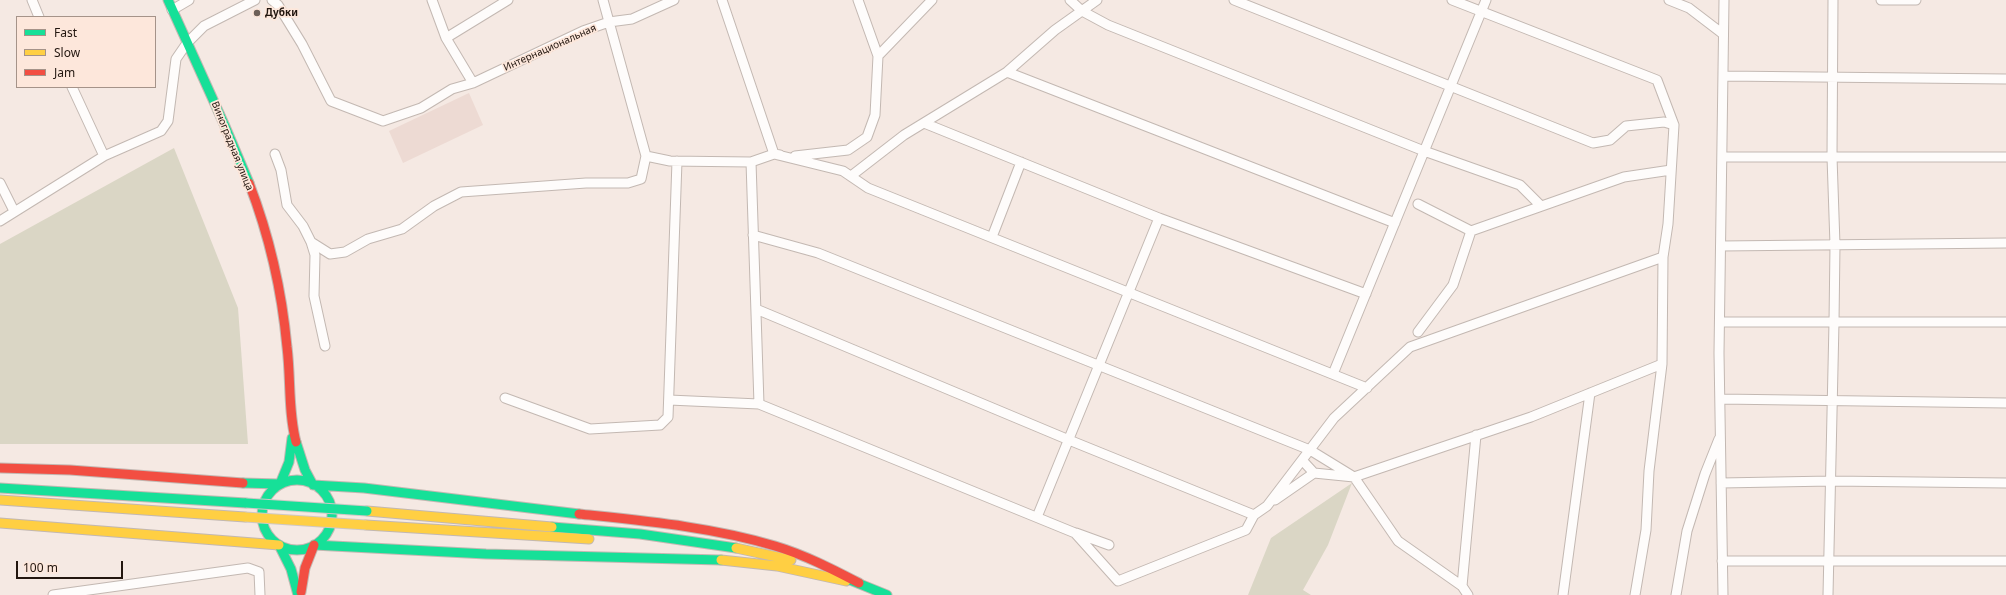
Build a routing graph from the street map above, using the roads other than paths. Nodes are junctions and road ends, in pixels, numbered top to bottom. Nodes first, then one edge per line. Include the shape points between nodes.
1 (32, 0) edge
2 (168, 0) edge
3 (188, 0) edge
4 (255, 0) edge
5 (272, 0) edge
6 (432, 0) edge
7 (508, 0) edge
8 (603, 0) edge
9 (674, 0) edge
10 (722, 0) edge
11 (858, 0) edge
12 (932, 0) edge
13 (1070, 0) edge
14 (1097, 0) edge
15 (1234, 0) edge
16 (1452, 0) edge
17 (1486, 0) edge
18 (1669, 0) edge
19 (1721, 0) edge
20 (1724, 0) edge
21 (1832, 0) edge
22 (1881, 0) edge
23 (1916, 0) edge
24 (172, 10) junction
25 (1082, 11) junction
26 (1481, 12) junction
27 (39, 16) edge
28 (609, 22) junction
29 (1723, 34) junction
30 (446, 38) junction
31 (187, 43) junction
32 (878, 56) junction
33 (1007, 72) junction
34 (1723, 76) junction
35 (1832, 77) junction
36 (2006, 79) edge
37 (473, 83) junction
38 (1451, 85) junction
39 (72, 88) edge
40 (924, 123) junction
41 (1674, 125) junction
42 (1424, 151) junction
43 (275, 154) dead end
44 (774, 154) junction
45 (104, 156) junction
46 (646, 156) junction
47 (1722, 157) junction
48 (1832, 157) junction
49 (2006, 157) edge
50 (677, 161) junction
51 (750, 162) junction
52 (1021, 162) junction
53 (1671, 170) junction
54 (850, 176) junction
55 (0, 183) edge
56 (1418, 204) dead end
57 (1541, 206) junction
58 (14, 211) junction
59 (1160, 218) junction
60 (0, 221) edge
61 (1395, 223) junction
62 (1471, 231) junction
63 (753, 235) junction
64 (992, 237) junction
65 (311, 242) junction
66 (2006, 242) edge
67 (1835, 245) junction
68 (1721, 246) junction
69 (1663, 257) junction
70 (1129, 292) junction
71 (1366, 294) junction
72 (756, 309) junction
73 (1720, 322) junction
74 (1834, 322) junction
75 (2006, 322) edge
76 (1418, 332) dead end
77 (325, 346) dead end
78 (1662, 364) junction
79 (1099, 365) junction
80 (1333, 374) junction
81 (1367, 388) junction
82 (1590, 394) junction
83 (505, 398) dead end
84 (1720, 399) junction
85 (669, 400) junction
86 (1832, 401) junction
87 (2006, 403) edge
88 (759, 404) junction
89 (292, 426) junction
90 (1720, 434) junction
91 (1476, 435) junction
92 (1069, 440) junction
93 (1310, 450) junction
94 (1302, 460) junction
95 (0, 468) edge
96 (1314, 473) junction
97 (1354, 477) junction
98 (1831, 481) junction
99 (1721, 483) junction
100 (2006, 483) edge
101 (280, 484) junction
102 (313, 485) junction
103 (0, 488) edge
104 (0, 500) edge
105 (1254, 515) junction
106 (1037, 517) junction
107 (0, 523) edge
108 (1075, 533) junction
109 (699, 543) junction
110 (280, 545) junction
111 (314, 545) junction
112 (1109, 545) dead end
113 (1722, 561) junction
114 (1829, 561) junction
115 (2006, 561) edge
116 (859, 583) junction
117 (1462, 586) junction
118 (53, 595) edge
119 (260, 595) edge
120 (299, 595) edge
121 (887, 595) edge
122 (1468, 595) edge
123 (1563, 595) edge
124 (1635, 595) edge
125 (1676, 595) edge
126 (1723, 595) edge
127 (1828, 595) edge

1 - 27 street
2 - 24 main road, Виноградная улица
3 - 24 street
4 - 31 street via 204,26
5 - 37 street, Интернациональная via 278,5 302,44 332,101 383,121 421,108 452,89
6 - 30 street
7 - 30 street
8 - 28 street
9 - 28 street, Интернациональная via 632,19
10 - 44 street
11 - 32 street
12 - 32 street
13 - 25 street
14 - 25 street
15 - 38 street
16 - 26 street
17 - 26 street
18 - 29 street via 1689,8
19 - 20 street
20 - 29 street
21 - 35 street
22 - 23 street
24 - 31 main road, Виноградная улица
25 - 33 street via 1055,30
25 - 42 street via 1115,28
26 - 38 street
26 - 41 street via 1657,80
28 - 37 street, Интернациональная via 583,31
28 - 46 street
29 - 34 street
30 - 37 street
31 - 45 street via 176,59 170,114 161,131
31 - 89 main road, Виноградная улица via 223,121 252,193 270,250 288,351
32 - 44 street via 875,115 867,137 848,150 800,157
33 - 40 street
33 - 61 street
34 - 35 street
34 - 47 street
35 - 36 street
35 - 48 street
38 - 41 street via 1593,143 1610,140 1626,126 1664,122
38 - 42 street
39 - 45 street
40 - 52 street
40 - 54 street
41 - 53 street
42 - 57 street via 1520,185
42 - 61 street
43 - 65 street via 281,170 287,205
44 - 51 street
44 - 54 street via 843,171
45 - 58 street
46 - 50 street
46 - 65 street via 641,179 628,183 586,183 461,192 434,206 402,230 368,239 345,252 330,254
47 - 48 street
47 - 68 street
48 - 49 street
48 - 67 street
50 - 51 street
50 - 85 street
51 - 63 street
52 - 59 street
52 - 64 street
53 - 57 street via 1624,177
53 - 69 street
54 - 64 street via 868,188
55 - 58 street
56 - 62 street
57 - 62 street
58 - 60 street
59 - 70 street
59 - 71 street
61 - 71 street
62 - 76 street via 1453,285
63 - 72 street
63 - 79 street via 818,253
64 - 70 street
65 - 77 street via 315,255 314,296
66 - 67 street
67 - 68 street
67 - 74 street
68 - 73 street
69 - 78 street
69 - 81 street via 1410,347
70 - 79 street
70 - 80 street
71 - 80 street
72 - 88 street
72 - 92 street
73 - 74 street
73 - 84 street
74 - 75 street
74 - 86 street
78 - 82 street
78 - 124 street via 1646,530
79 - 92 street
79 - 93 street
80 - 81 street
81 - 93 street via 1334,418
82 - 91 street
82 - 123 street
83 - 85 street via 590,429 660,425 668,417
84 - 86 street
84 - 90 street
85 - 88 street
86 - 87 street
86 - 98 street
88 - 106 street
89 - 101 main road via 289,462
89 - 102 main road via 301,461
90 - 99 street
90 - 125 street via 1687,531
91 - 97 street
91 - 117 street
92 - 105 street
92 - 106 street
93 - 94 street
93 - 97 street
94 - 96 street
94 - 105 street via 1267,506
95 - 101 main road via 64,470 234,484
96 - 97 street
96 - 105 street
97 - 117 street via 1398,540
98 - 99 street
98 - 100 street
98 - 114 street
99 - 113 street
101 - 102 main road via 300,480
101 - 110 main road via 266,499 262,510 262,522 267,533
102 - 111 main road via 328,500 331,518 325,535
102 - 116 main road via 380,490 691,527 775,546 821,564
103 - 109 main road, bridge via 367,511 640,534
104 - 109 main road, bridge via 637,542
105 - 108 street via 1246,530 1118,581
106 - 108 street
107 - 110 main road
108 - 112 street
109 - 116 main road via 767,554 829,571
110 - 111 main road via 295,550
110 - 120 main road via 292,569
111 - 116 main road via 486,554 707,558 777,566
111 - 120 main road via 304,568
113 - 114 street
113 - 126 street
114 - 115 street
114 - 127 street
116 - 121 main road
117 - 122 street
118 - 119 street via 248,568 259,572

